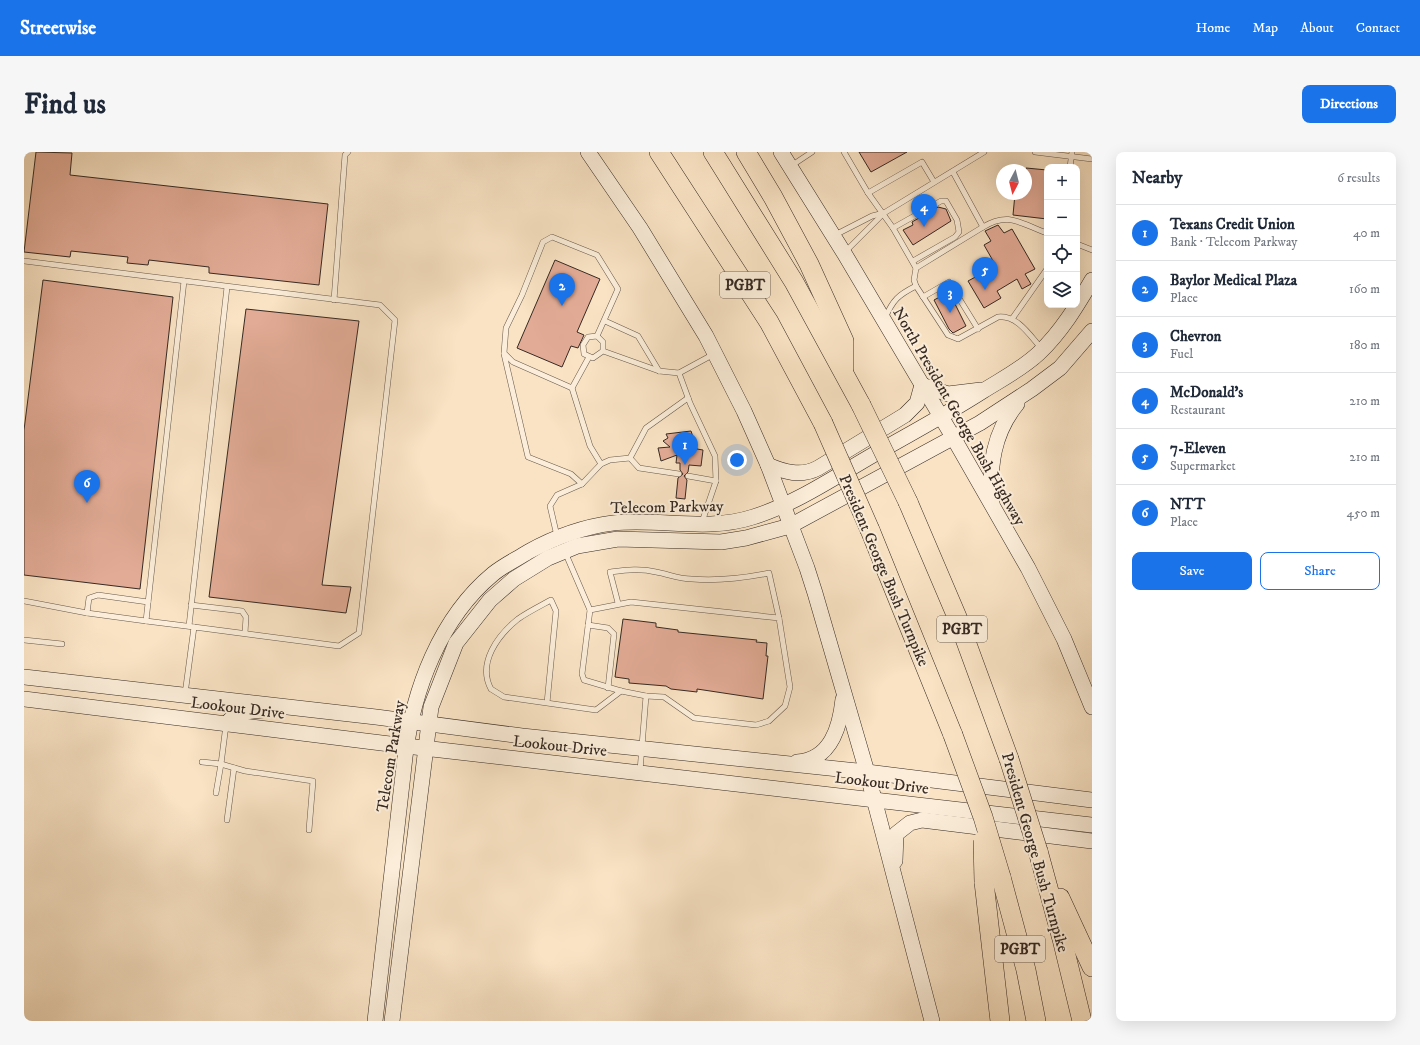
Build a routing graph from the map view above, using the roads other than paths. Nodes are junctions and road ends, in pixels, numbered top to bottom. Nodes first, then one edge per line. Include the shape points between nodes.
1 (348, 152) edge
2 (588, 152) edge
3 (659, 152) edge
4 (713, 152) edge
5 (746, 152) edge
6 (781, 152) edge
7 (812, 152) edge
8 (844, 152) edge
9 (984, 152) edge
10 (1035, 152) edge
11 (1071, 154) edge
12 (1092, 159) edge
13 (1070, 164) edge
14 (790, 166) junction
15 (952, 172) junction
16 (934, 182) junction
17 (868, 193) junction
18 (884, 213) junction
19 (983, 227) junction
20 (893, 228) junction
21 (1044, 233) edge
22 (834, 236) junction
23 (1080, 245) edge
24 (1092, 250) edge
25 (844, 253) junction
26 (24, 261) edge
27 (912, 261) junction
28 (916, 268) junction
29 (1045, 272) edge
30 (1092, 280) edge
31 (184, 281) junction
32 (916, 286) junction
33 (227, 287) junction
34 (923, 297) junction
35 (334, 300) junction
36 (1012, 319) junction
37 (605, 320) junction
38 (884, 320) junction
39 (978, 329) junction
40 (1092, 331) edge
41 (597, 336) junction
42 (1042, 350) junction
43 (603, 351) junction
44 (504, 353) junction
45 (715, 353) junction
46 (589, 357) junction
47 (659, 371) junction
48 (844, 372) junction
49 (679, 373) junction
50 (922, 385) junction
51 (572, 388) junction
52 (985, 390) junction
53 (1025, 394) junction
54 (688, 398) junction
55 (942, 417) junction
56 (953, 437) junction
57 (630, 458) junction
58 (601, 464) junction
59 (768, 465) junction
60 (679, 474) dead end
61 (688, 476) dead end
62 (716, 481) junction
63 (582, 484) junction
64 (783, 505) junction
65 (993, 508) junction
66 (701, 525) junction
67 (790, 526) junction
68 (557, 536) junction
69 (564, 551) junction
70 (24, 601) edge
71 (148, 602) junction
72 (618, 603) junction
73 (191, 605) junction
74 (590, 610) junction
75 (87, 613) junction
76 (779, 618) junction
77 (146, 621) junction
78 (588, 625) junction
79 (192, 626) junction
80 (245, 633) junction
81 (24, 640) edge
82 (62, 644) dead end
83 (24, 677) edge
84 (608, 688) junction
85 (621, 691) junction
86 (185, 695) junction
87 (646, 696) junction
88 (844, 696) junction
89 (24, 699) edge
90 (547, 703) junction
91 (292, 707) junction
92 (1092, 707) edge
93 (412, 721) junction
94 (428, 723) junction
95 (226, 724) junction
96 (406, 746) junction
97 (641, 747) junction
98 (425, 748) junction
99 (202, 762) dead end
100 (777, 763) junction
101 (221, 764) junction
102 (234, 768) junction
103 (640, 772) junction
104 (867, 772) junction
105 (216, 793) dead end
106 (873, 799) junction
107 (1092, 800) edge
108 (227, 820) dead end
109 (1092, 825) edge
110 (309, 830) dead end
111 (1092, 841) edge
112 (1038, 851) junction
113 (992, 880) junction
114 (897, 887) junction
115 (1092, 967) edge
116 (375, 1021) edge
117 (392, 1021) edge
118 (932, 1021) edge
119 (1000, 1021) edge
120 (1036, 1021) edge
121 (1082, 1021) edge

1 - 35 lane via 345,155
2 - 45 main road via 640,228
3 - 113 highway, President George Bush Turnpike / PGBT, bridge via 769,322 823,423 870,530 953,735 983,817
4 - 48 highway, President George Bush Turnpike / PGBT via 784,265
5 - 48 highway via 809,264 844,341
6 - 14 main road, North President George Bush Highway
7 - 14 lane
8 - 17 lane
9 - 15 lane
10 - 11 lane
11 - 12 lane
11 - 13 lane
14 - 22 main road, North President George Bush Highway
15 - 16 lane
15 - 19 lane
16 - 17 lane via 922,162
16 - 18 lane
17 - 18 lane
18 - 20 lane
18 - 22 lane via 872,216
18 - 25 lane
19 - 21 lane via 1003,218
19 - 28 lane
20 - 27 lane
20 - 27 lane via 941,201 946,201 958,220 959,232 955,237
22 - 25 main road, North President George Bush Highway
23 - 24 lane
25 - 38 main road, North President George Bush Highway
26 - 31 lane
27 - 28 lane
28 - 32 lane
29 - 36 lane
30 - 42 main road, Telecom Parkway via 1063,327
31 - 33 lane
31 - 71 lane
32 - 34 lane
32 - 38 lane via 892,302
33 - 35 lane
33 - 73 lane
34 - 39 lane via 948,335 958,339
34 - 39 lane via 949,282
35 - 80 lane via 380,305 395,320 359,633 339,646
36 - 39 lane via 998,317
36 - 42 lane via 1020,324
37 - 41 lane
37 - 44 lane via 618,289 606,268 597,255 552,237 543,242 506,328
37 - 47 lane via 638,336
38 - 50 main road, North President George Bush Highway
40 - 53 main road via 1060,368
41 - 43 lane via 603,342
41 - 46 lane via 588,337 583,345 584,354
42 - 52 main road, Telecom Parkway via 1019,369
43 - 46 lane via 593,358
43 - 47 lane
44 - 51 lane via 513,362
44 - 63 lane via 528,457 571,474
45 - 49 lane
45 - 59 main road
46 - 51 lane
47 - 49 lane
48 - 112 highway, President George Bush Turnpike / PGBT, bridge via 908,502 957,617 1009,759
49 - 54 lane
50 - 52 main road via 948,394
50 - 55 main road, North President George Bush Highway
50 - 59 main road via 917,403 905,415 809,473 784,472
51 - 58 lane via 590,446
52 - 55 main road, Telecom Parkway
53 - 56 main road, Telecom Parkway
53 - 65 main road via 1006,417 992,455 990,481
54 - 57 lane via 646,428
54 - 62 lane via 716,456
55 - 56 main road, North President George Bush Highway
55 - 64 main road, Telecom Parkway
56 - 65 main road, North President George Bush Highway
56 - 67 main road, Telecom Parkway
57 - 58 lane via 610,460
57 - 60 lane via 639,468
58 - 63 lane
59 - 64 main road
61 - 62 lane
62 - 66 lane
63 - 68 lane via 557,495 550,506
64 - 66 main road, Telecom Parkway via 753,517
64 - 67 main road
65 - 92 main road, North President George Bush Highway via 1028,568 1064,639
66 - 68 main road, Telecom Parkway via 613,523
67 - 69 main road, Telecom Parkway via 721,542 618,539 577,546
67 - 88 main road via 807,568
68 - 69 main road
68 - 93 main road, Telecom Parkway via 494,573 462,606 432,656 420,687
69 - 74 lane
69 - 94 main road, Telecom Parkway via 514,579 490,600 456,643 436,690
70 - 75 lane
71 - 75 lane via 98,595 89,598
71 - 77 lane
72 - 74 lane
72 - 76 lane via 631,602
72 - 76 lane via 610,572 633,569 692,579 722,579 769,573
73 - 79 lane
73 - 80 lane via 242,611 246,617
74 - 78 lane
75 - 77 lane
76 - 87 lane via 790,687 785,706 769,721 756,725 694,718 664,698
77 - 79 lane
78 - 84 lane via 582,674 584,680
78 - 84 lane via 608,628 614,634
79 - 80 lane
79 - 86 lane
81 - 82 lane
83 - 86 main road, Lookout Drive
84 - 85 lane
85 - 87 lane
85 - 90 lane via 596,710
86 - 91 main road, Lookout Drive
87 - 97 lane
88 - 100 main road via 837,730 828,746 812,759
88 - 104 main road
89 - 95 main road, Lookout Drive
90 - 90 lane via 504,697 491,689 486,673 486,662 494,646 518,619 551,600 556,611
91 - 93 main road, Lookout Drive
91 - 95 main road via 237,713
93 - 94 main road, Lookout Drive
93 - 96 main road, Telecom Parkway
94 - 97 main road, Lookout Drive via 522,736
94 - 98 main road, Telecom Parkway
95 - 96 main road, Lookout Drive
95 - 101 lane
96 - 98 main road, Lookout Drive
96 - 116 main road, Telecom Parkway
97 - 100 main road, Lookout Drive
97 - 103 lane
98 - 103 main road, Lookout Drive
98 - 117 main road, Telecom Parkway
99 - 101 lane
100 - 104 main road, Lookout Drive
101 - 102 lane
101 - 105 lane
102 - 108 lane
102 - 110 lane via 313,781
103 - 106 main road, Lookout Drive
104 - 106 main road
104 - 107 main road, Lookout Drive
106 - 109 main road, Lookout Drive
106 - 114 main road
111 - 114 main road via 922,820 910,823 896,834 894,858 898,872
112 - 115 highway
112 - 121 highway, President George Bush Turnpike / PGBT
113 - 119 highway
113 - 120 highway, PGBT via 1026,970
114 - 118 main road

